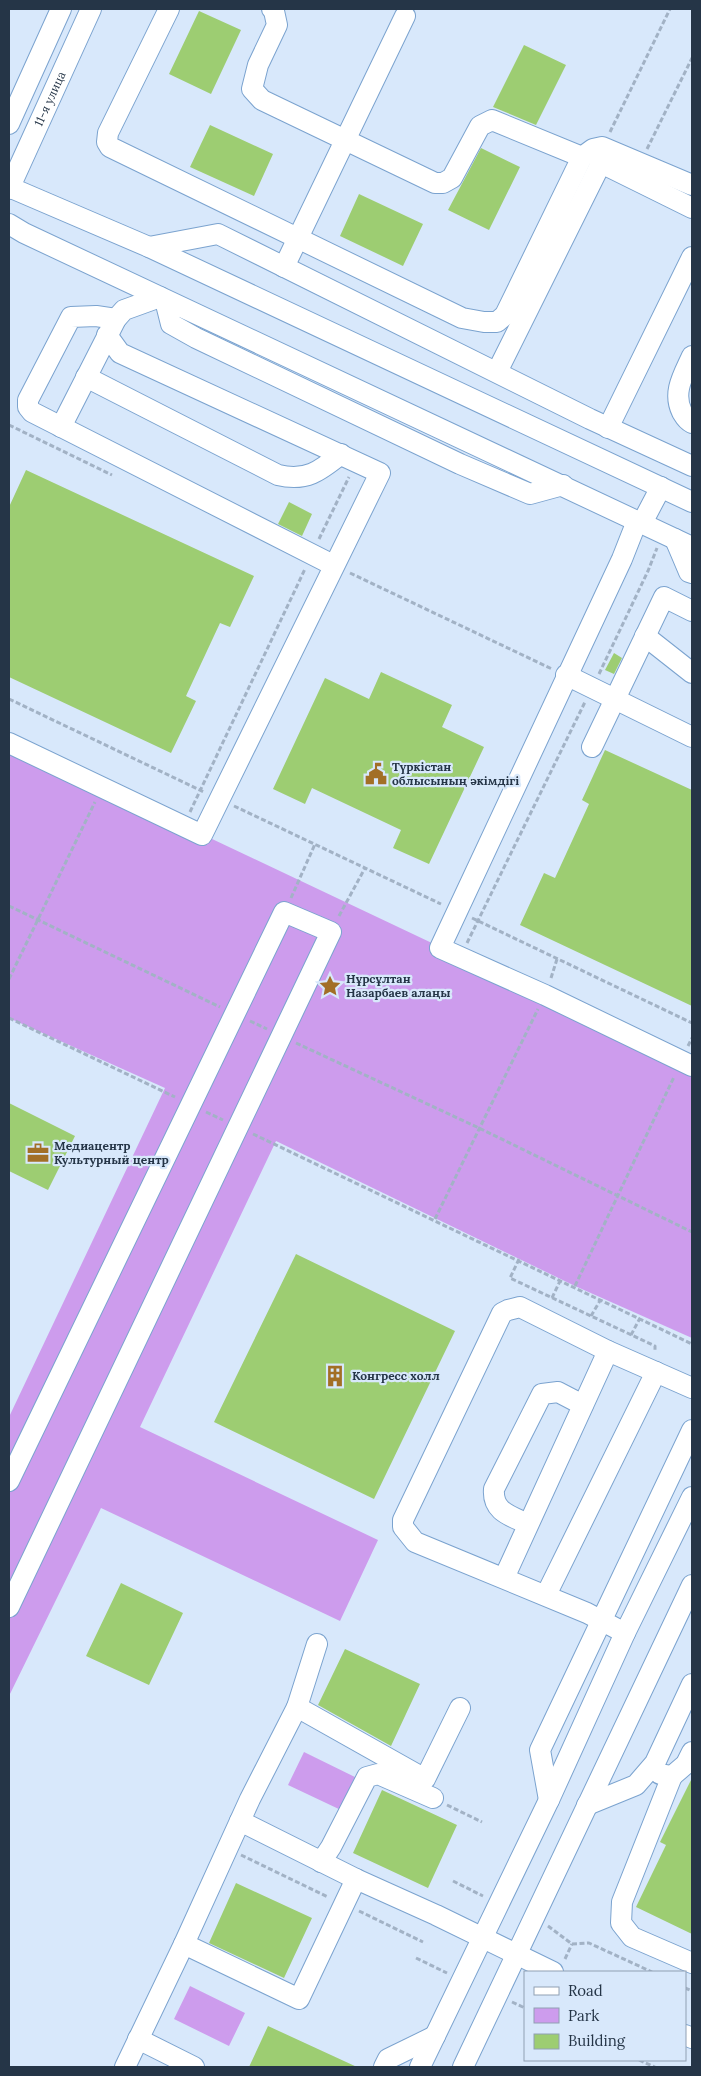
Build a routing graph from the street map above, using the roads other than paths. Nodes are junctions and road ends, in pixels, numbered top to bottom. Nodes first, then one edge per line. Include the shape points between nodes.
1 (61, 9) edge
2 (91, 9) edge
3 (169, 9) edge
4 (272, 9) edge
5 (405, 16) dead end
6 (9, 124) edge
7 (346, 140) junction
8 (582, 158) junction
9 (692, 185) edge
10 (9, 188) edge
11 (692, 208) edge
12 (9, 224) edge
13 (298, 238) junction
14 (150, 246) junction
15 (692, 257) edge
16 (284, 267) junction
17 (163, 298) junction
18 (111, 327) junction
19 (692, 356) edge
20 (497, 372) junction
21 (86, 378) junction
22 (692, 423) edge
23 (61, 427) junction
24 (608, 428) junction
25 (349, 458) junction
26 (692, 466) edge
27 (661, 487) junction
28 (692, 502) edge
29 (640, 522) junction
30 (676, 540) edge
31 (333, 565) junction
32 (692, 574) edge
33 (692, 611) edge
34 (645, 636) junction
35 (692, 673) edge
36 (566, 675) junction
37 (615, 700) junction
38 (692, 737) edge
39 (9, 743) edge
40 (592, 748) dead end
41 (687, 1063) edge
42 (608, 1351) junction
43 (656, 1372) junction
44 (692, 1388) edge
45 (583, 1405) junction
46 (692, 1430) edge
47 (9, 1481) edge
48 (692, 1497) edge
49 (528, 1524) junction
50 (504, 1578) junction
51 (692, 1585) edge
52 (546, 1596) junction
53 (9, 1608) edge
54 (601, 1620) junction
55 (625, 1633) junction
56 (317, 1644) dead end
57 (692, 1684) edge
58 (297, 1707) junction
59 (460, 1708) dead end
60 (692, 1752) edge
61 (648, 1772) junction
62 (672, 1776) junction
63 (433, 1798) road end
64 (549, 1800) junction
65 (587, 1805) junction
66 (240, 1821) junction
67 (321, 1862) junction
68 (356, 1879) junction
69 (482, 1938) junction
70 (184, 1944) junction
71 (518, 1955) junction
72 (692, 1963) edge
73 (551, 1971) edge
74 (435, 2036) junction
75 (138, 2039) junction
76 (125, 2067) edge
77 (194, 2067) edge
78 (384, 2067) edge
79 (420, 2067) edge
80 (463, 2067) edge

1 - 6 street
2 - 10 street, 11-я улица
3 - 13 street via 106,142 110,147
4 - 7 street via 277,25 258,65 252,89 262,100
5 - 7 street
7 - 8 street via 435,183 452,178 480,126 492,120
7 - 13 street
8 - 9 street via 593,149 602,147
8 - 13 street via 505,315 497,322 462,318
10 - 14 street
11 - 20 street via 601,163
12 - 17 street
13 - 16 street
14 - 16 street via 218,234
14 - 27 street
15 - 24 street
16 - 20 street
17 - 18 street via 124,310
17 - 29 street
18 - 21 street
18 - 23 street via 96,316 71,317 28,400 32,412
18 - 25 street via 120,353
19 - 22 street via 679,384 678,403
20 - 24 street
21 - 23 street
21 - 25 street via 278,475 290,478 307,476
23 - 31 street
24 - 26 street
25 - 31 street via 380,473
27 - 28 street
27 - 29 street
29 - 30 street
29 - 36 street
30 - 32 street
31 - 39 street via 202,835
33 - 34 street via 664,597
34 - 35 street
34 - 37 street
36 - 37 street
36 - 41 street via 440,948
37 - 38 street
37 - 40 street
42 - 43 street
42 - 45 street
42 - 50 street via 520,1308 502,1314 403,1520 403,1527 415,1542
43 - 44 street
43 - 52 street
45 - 49 street
45 - 49 street via 558,1392 542,1394 494,1489 495,1503 500,1511
46 - 54 street
47 - 53 street via 284,912 331,932
48 - 55 street
49 - 50 street
50 - 52 street
51 - 65 street
52 - 54 street
54 - 55 street
54 - 64 street via 540,1750
55 - 64 street
56 - 58 street
57 - 61 street
58 - 59 street via 425,1779
58 - 66 street
60 - 62 street via 686,1764
61 - 62 street
61 - 65 street via 636,1785
62 - 72 street via 622,1902 621,1923 632,1937
63 - 67 street via 378,1774 366,1777
64 - 69 street
65 - 71 street
66 - 67 street
66 - 70 street
67 - 68 street
68 - 69 street
68 - 70 street via 299,1999
69 - 71 street
69 - 74 street
70 - 75 street
71 - 73 street
71 - 80 street
74 - 78 street via 388,2059
74 - 79 street
75 - 76 street
75 - 77 street

